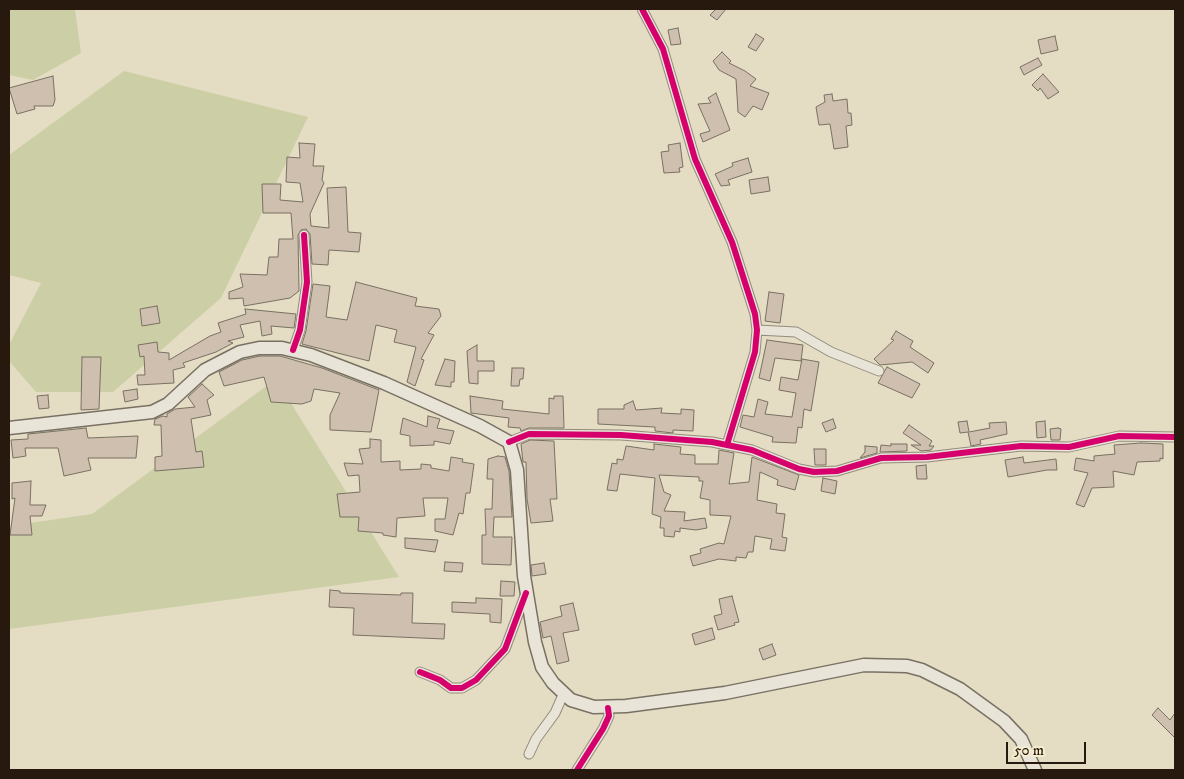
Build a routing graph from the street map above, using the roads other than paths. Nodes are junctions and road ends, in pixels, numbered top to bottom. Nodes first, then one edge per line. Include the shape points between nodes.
1 (642, 9) edge
2 (304, 235) dead end
3 (757, 330) junction
4 (293, 350) junction
5 (879, 371) dead end
6 (9, 428) edge
7 (1175, 437) edge
8 (509, 442) junction
9 (727, 445) junction
10 (526, 593) junction
11 (420, 672) dead end
12 (563, 695) junction
13 (608, 708) junction
14 (529, 754) dead end
15 (577, 770) edge
16 (1035, 770) edge

1 - 3 street via 663,49 690,143 705,186 732,242
2 - 4 street via 307,282 300,330
3 - 5 street via 796,332 831,352
3 - 9 street via 748,380
4 - 6 main road via 259,348 240,352 205,370 168,404 152,412
4 - 8 main road via 384,383
7 - 9 street via 1119,436 1084,446 1020,446 927,457 881,458 837,471 799,469 752,450
8 - 9 street via 529,434 621,434
8 - 10 main road via 518,470
10 - 11 street via 505,649 476,680 462,688 452,688
10 - 12 main road via 542,667
12 - 13 main road via 580,703
12 - 14 street via 559,707
13 - 15 street via 609,716
13 - 16 main road via 724,693 864,665 907,666 960,689 1004,721 1021,740

